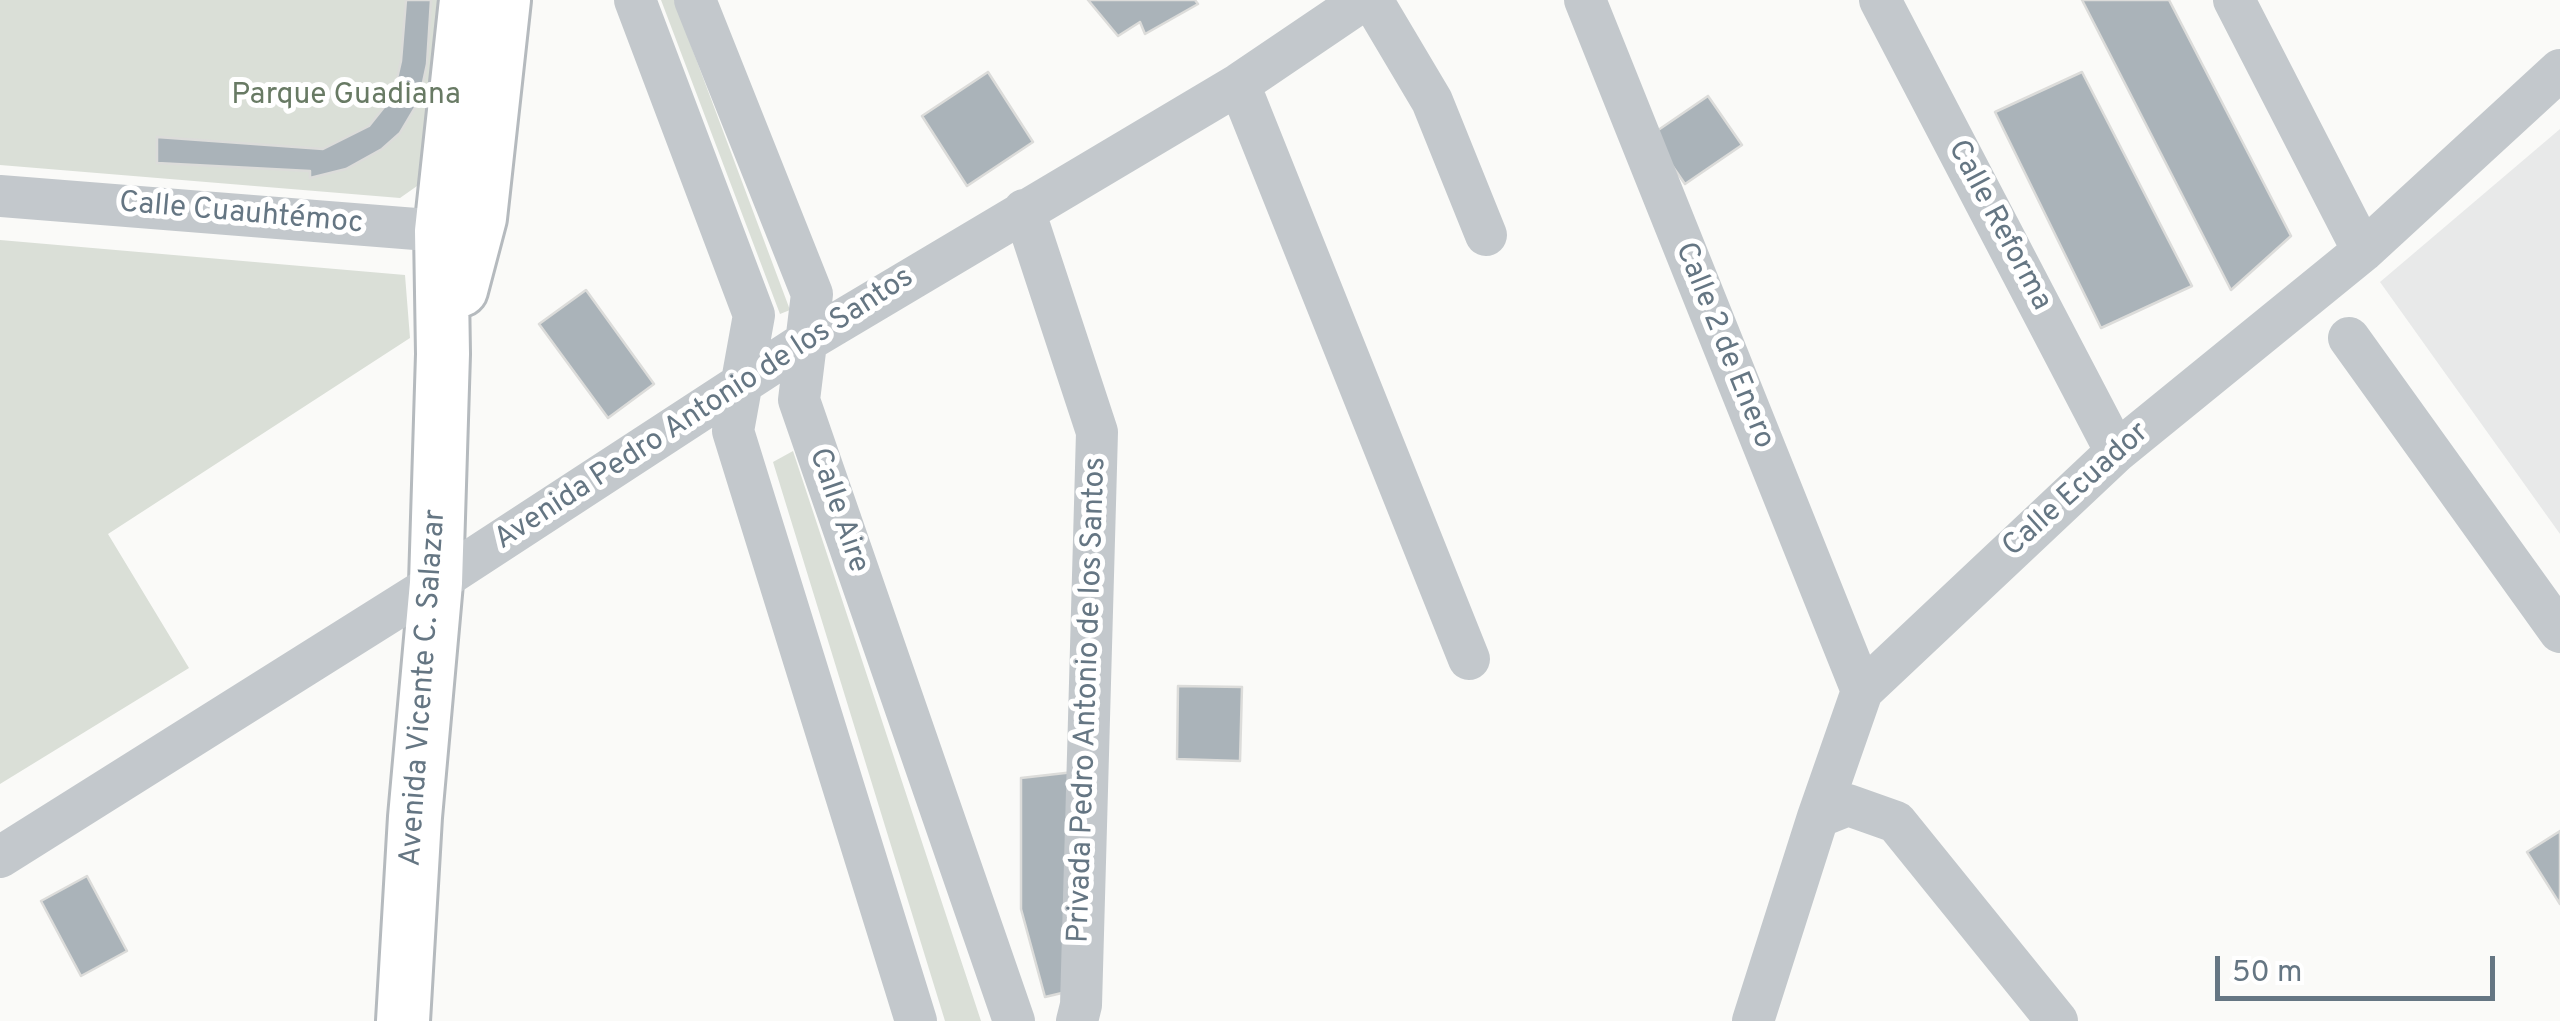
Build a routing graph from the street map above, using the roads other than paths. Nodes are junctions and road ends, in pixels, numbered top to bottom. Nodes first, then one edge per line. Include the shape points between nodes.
1 (466, 0) edge
2 (504, 0) edge
3 (636, 0) edge
4 (695, 0) edge
5 (1363, 0) edge
6 (1372, 0) edge
7 (1585, 0) edge
8 (1880, 0) edge
9 (2234, 0) edge
10 (2560, 70) edge
11 (1239, 84) junction
12 (0, 196) edge
13 (1024, 210) junction
14 (461, 224) junction
15 (1486, 235) dead end
16 (2363, 251) junction
17 (2349, 338) dead end
18 (807, 341) junction
19 (741, 386) junction
20 (2116, 452) junction
21 (436, 583) junction
22 (2560, 632) edge
23 (1469, 658) dead end
24 (1862, 691) junction
25 (1818, 817) junction
26 (0, 857) edge
27 (403, 1021) edge
28 (916, 1021) edge
29 (1014, 1021) edge
30 (1077, 1021) edge
31 (1753, 1021) edge
32 (2057, 1021) edge

1 - 14 main road, Avenida Vicente C. Salazar
2 - 14 main road, Avenida Vicente C. Salazar
3 - 19 street via 754,315
4 - 18 street, Calle Aire via 812,294
5 - 11 street, Avenida Pedro Antonio de los Santos
6 - 15 street via 1432,101
7 - 24 street, Calle 2 de Enero
8 - 20 street, Calle Reforma
9 - 16 street
10 - 16 street, Calle Ecuador
11 - 13 street, Avenida Pedro Antonio de los Santos
11 - 23 street
12 - 14 street, Calle Cuauhtémoc
13 - 18 street, Avenida Pedro Antonio de los Santos
13 - 30 street, Privada Pedro Antonio de los Santos via 1097,432
14 - 21 main road, Avenida Vicente C. Salazar via 444,354
16 - 20 street, Calle Ecuador
17 - 22 street
18 - 19 street, Avenida Pedro Antonio de los Santos
18 - 29 street, Calle Aire via 799,400
19 - 21 street, Avenida Pedro Antonio de los Santos
19 - 28 street via 733,432
20 - 24 street, Calle Ecuador
21 - 26 street, Avenida Pedro Antonio de los Santos
21 - 27 main road, Avenida Vicente C. Salazar
24 - 25 street, Calle Ecuador
25 - 31 street, Calle Ecuador
25 - 32 street via 1848,804 1896,822

